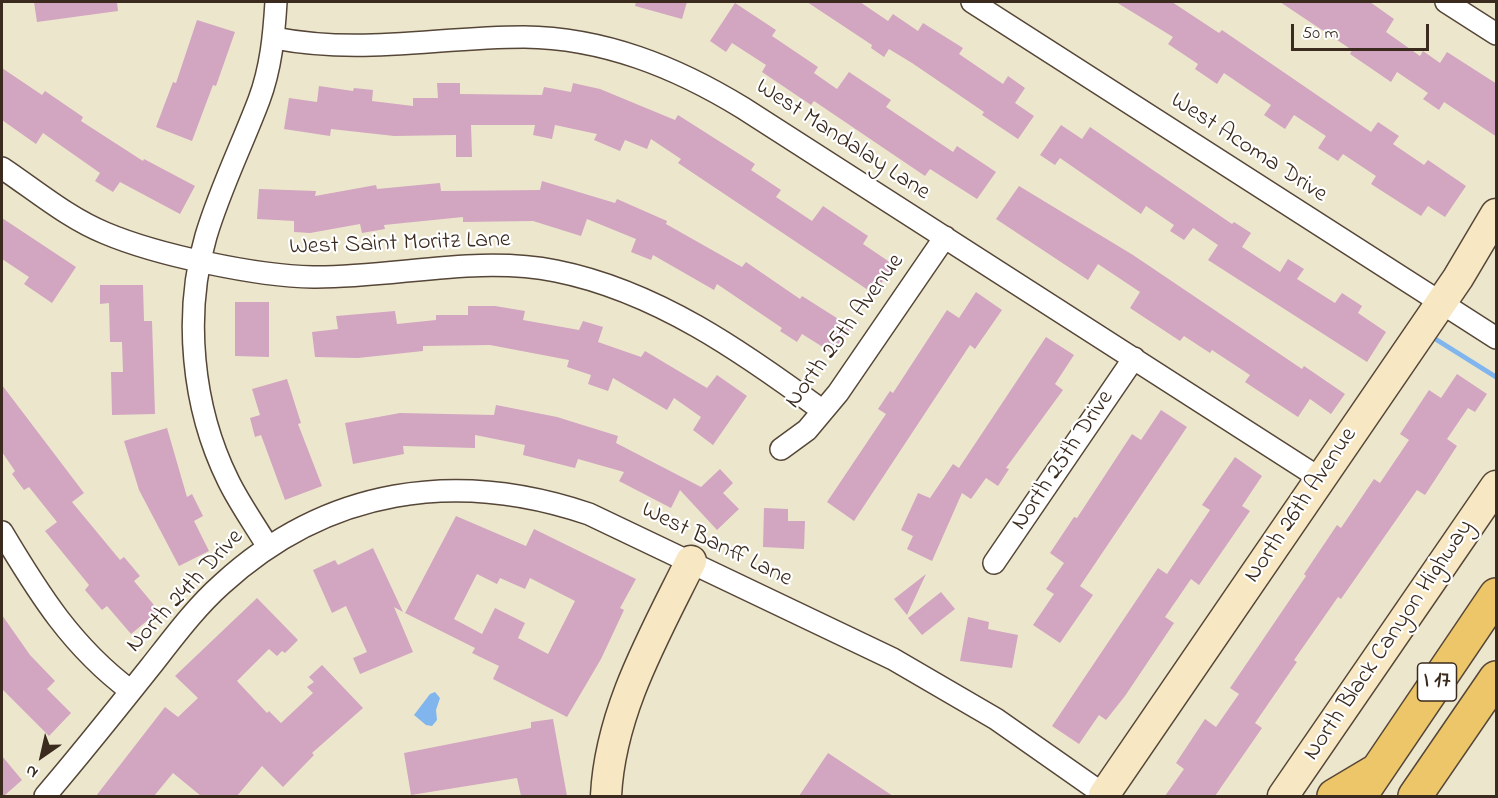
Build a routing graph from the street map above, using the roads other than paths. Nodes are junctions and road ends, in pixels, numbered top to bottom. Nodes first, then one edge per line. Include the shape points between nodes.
1 (276, 2) edge
2 (972, 2) edge
3 (1446, 2) edge
4 (1497, 34) edge
5 (273, 38) junction
6 (2, 168) edge
7 (1497, 214) edge
8 (945, 237) junction
9 (200, 259) junction
10 (1440, 303) junction
11 (1497, 338) edge
12 (1134, 358) junction
13 (823, 411) junction
14 (781, 448) dead end
15 (1321, 479) junction
16 (1497, 486) edge
17 (2, 532) edge
18 (268, 547) junction
19 (691, 561) junction
20 (994, 563) dead end
21 (1497, 595) edge
22 (1497, 634) edge
23 (1497, 678) edge
24 (130, 691) junction
25 (1497, 717) edge
26 (1374, 788) edge
27 (45, 796) edge
28 (606, 796) edge
29 (1105, 796) edge
30 (1284, 796) edge
31 (1335, 796) edge
32 (1415, 796) edge
33 (1442, 796) edge

1 - 5 street
2 - 10 street, West Acoma Drive
3 - 4 street
5 - 8 street, West Mandalay Lane via 320,46 360,47 526,37 625,52 662,64 715,91
5 - 9 street via 260,98 216,207
6 - 9 street, West Saint Moritz Lane via 104,233
7 - 10 street, North 26th Avenue
8 - 12 street, West Mandalay Lane
8 - 13 street, North 25th Avenue
9 - 13 street, West Saint Moritz Lane via 313,277 456,265 557,271 665,308
9 - 18 street, North 24th Drive via 194,343 199,398 228,482
10 - 11 street, West Acoma Drive
10 - 15 street, North 26th Avenue
12 - 15 street, West Mandalay Lane
12 - 20 street, North 25th Drive
13 - 14 street, North 25th Avenue via 807,430
15 - 29 street, North 26th Avenue
16 - 30 street, North Black Canyon Highway
17 - 24 street via 58,622 86,654
18 - 19 street, West Banff Lane via 331,512 364,502 408,494 478,490 551,501 589,514
18 - 24 street, North 24th Drive via 220,585
19 - 28 street via 639,664 608,772
19 - 29 street, West Banff Lane via 940,685 996,719
21 - 26 highway, I 17
22 - 26 highway
23 - 32 highway
24 - 27 street, North 24th Drive
25 - 33 highway
26 - 31 highway

